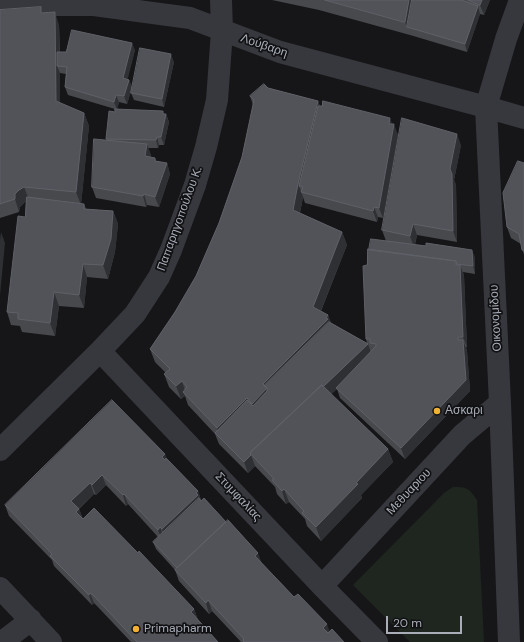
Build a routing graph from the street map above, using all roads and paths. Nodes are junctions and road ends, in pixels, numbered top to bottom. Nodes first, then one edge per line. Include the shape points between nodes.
1 (221, 0) edge
2 (520, 0) edge
3 (11, 4) edge
4 (222, 31) junction
5 (486, 106) junction
6 (524, 118) edge
7 (100, 351) junction
8 (500, 403) junction
9 (2, 445) edge
10 (322, 586) junction
11 (0, 588) edge
12 (31, 620) junction
13 (2, 642) edge
14 (51, 642) edge
15 (378, 642) edge
16 (509, 642) edge

1 - 4 street, Παπαρηγοπούλου Κ.
2 - 5 street, Οικονομίδου
3 - 4 street, Λούβαρη via 94,5 190,18
4 - 5 street, Λούβαρη via 280,52
4 - 7 street, Παπαρηγοπούλου Κ. via 217,100 195,185 171,250 159,277 135,314
5 - 6 street, Λούβαρη
5 - 8 street, Οικονομίδου
7 - 9 street, Παπαρηγοπούλου Κ.
7 - 10 street, Στυμφαλίας
8 - 10 street, Μεθυαριου via 462,435
8 - 16 street, Οικονομίδου
10 - 15 street, Στυμφαλίας
11 - 12 street
12 - 13 street
12 - 14 street

